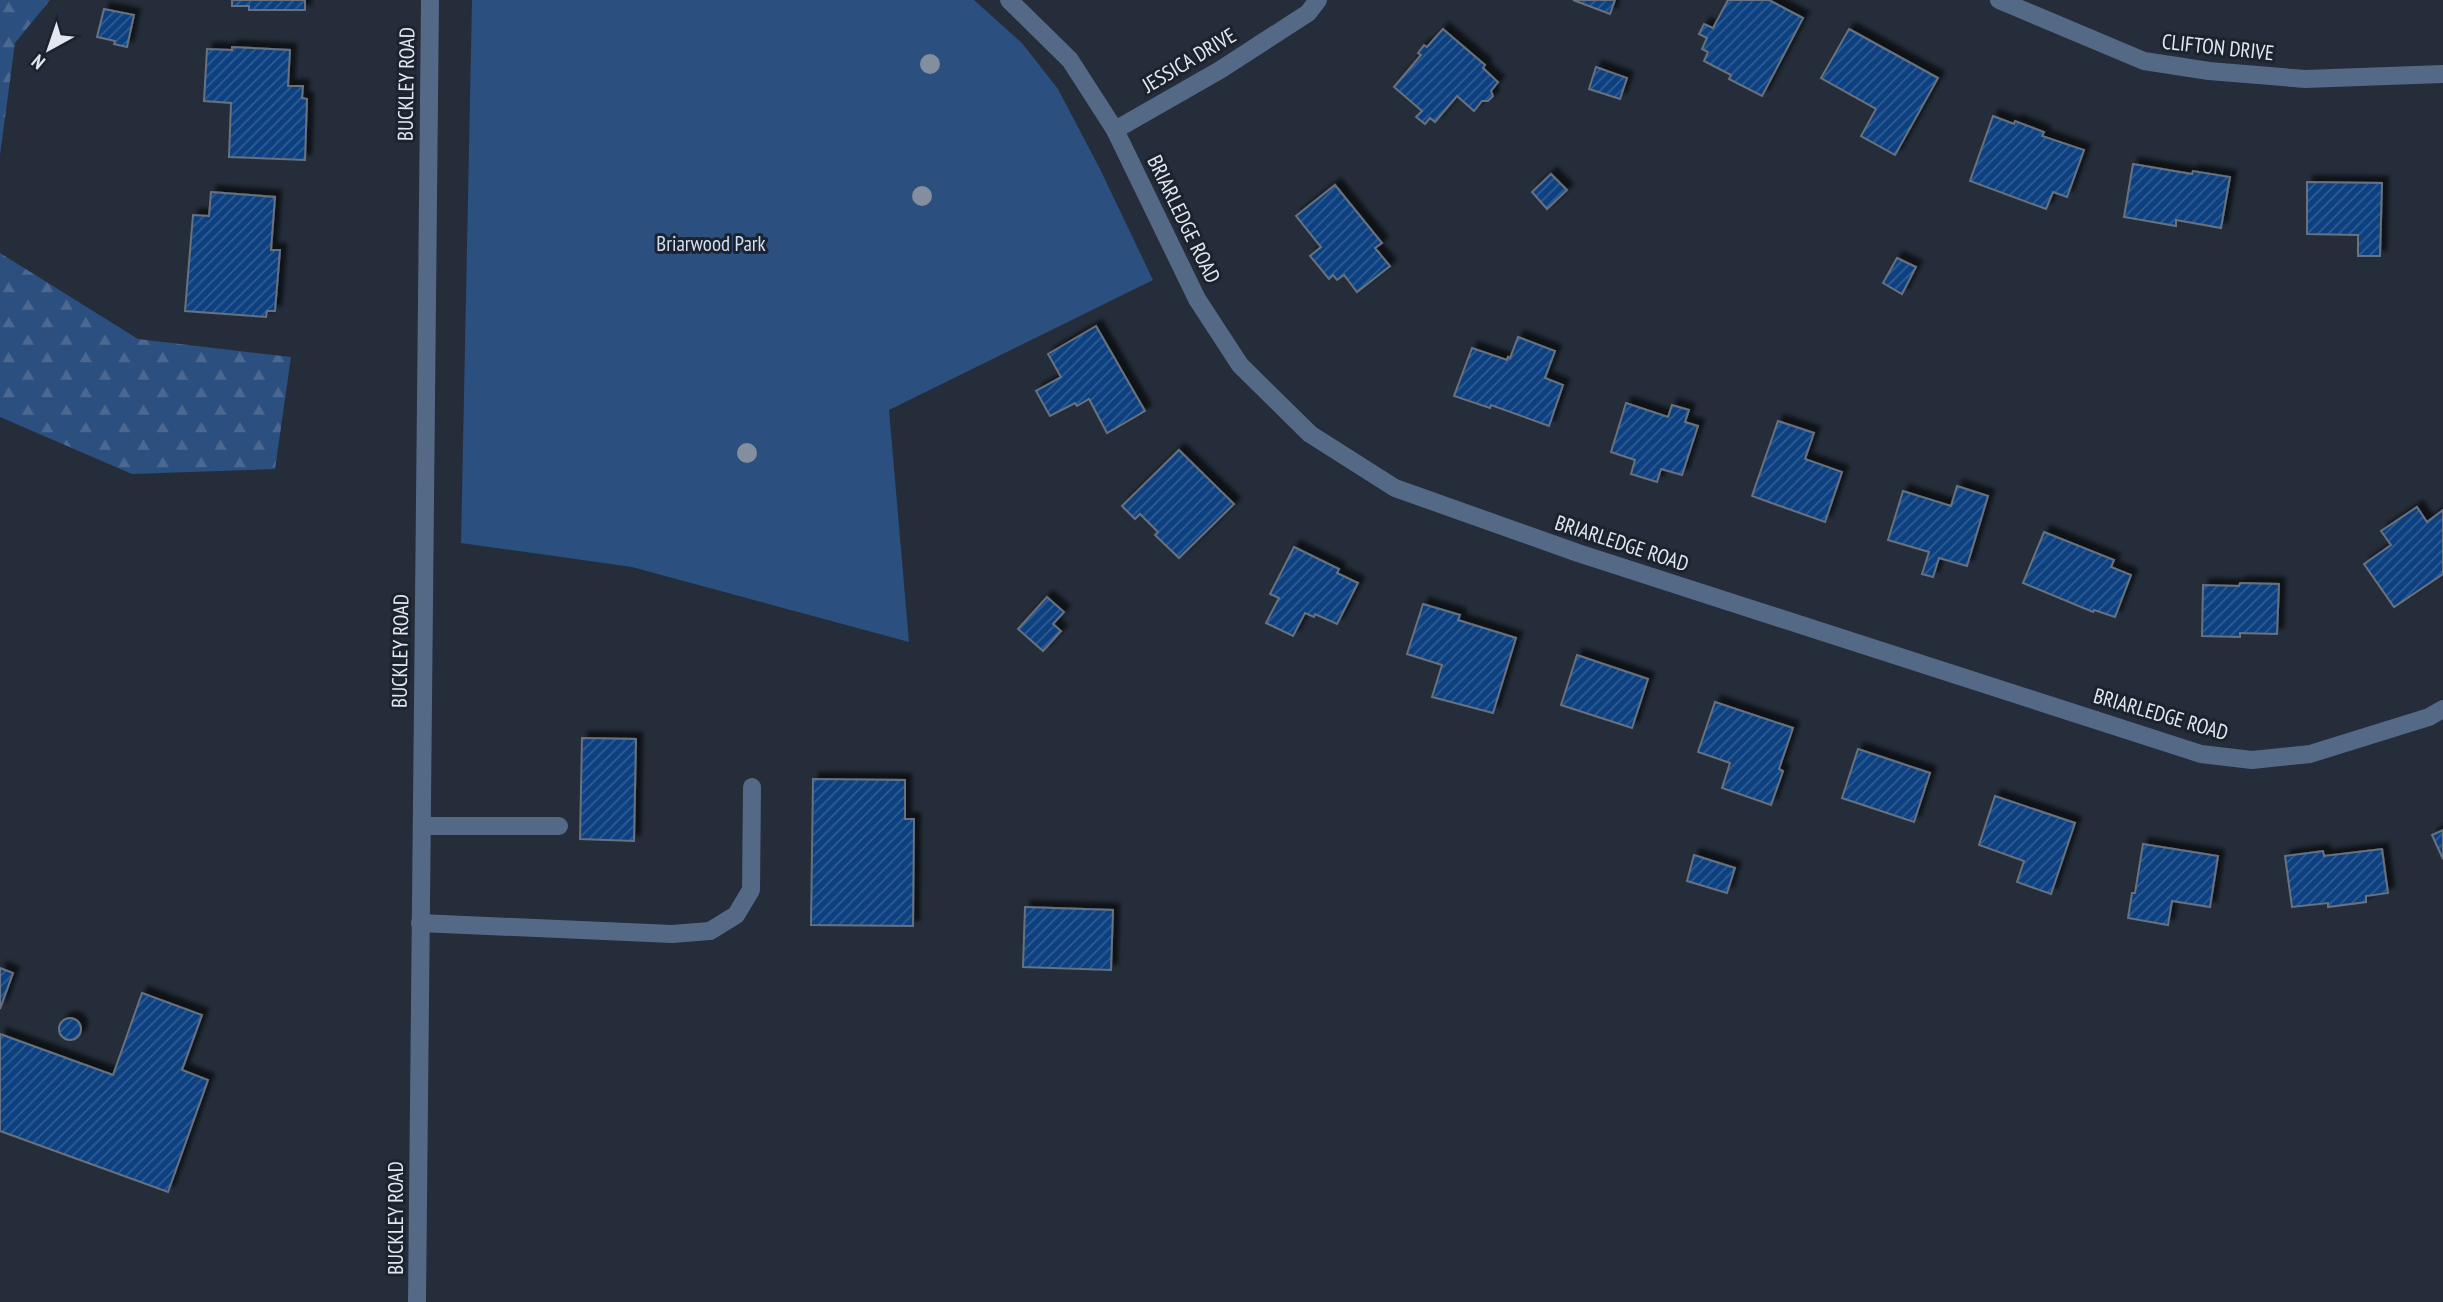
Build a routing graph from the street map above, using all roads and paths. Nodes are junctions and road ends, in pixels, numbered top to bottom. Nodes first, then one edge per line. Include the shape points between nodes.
1 (430, 0) edge
2 (1009, 0) edge
3 (1318, 0) edge
4 (1999, 0) edge
5 (2443, 74) edge
6 (1115, 130) junction
7 (2443, 709) edge
8 (752, 787) dead end
9 (559, 825) dead end
10 (422, 826) junction
11 (420, 922) junction
12 (417, 1302) edge

1 - 10 street, BUCKLEY ROAD
2 - 6 street, BRIARLEDGE ROAD via 1070,60
3 - 6 street, JESSICA DRIVE via 1308,12 1220,70
4 - 5 street, CLIFTON DRIVE via 2144,61 2305,79
6 - 7 street, BRIARLEDGE ROAD via 1197,299 1240,365 1310,434 1395,488 1578,553 2201,754 2252,760 2310,754
8 - 11 street via 751,890 736,915 710,931 672,934
9 - 10 street
10 - 11 street, BUCKLEY ROAD
11 - 12 street, BUCKLEY ROAD

